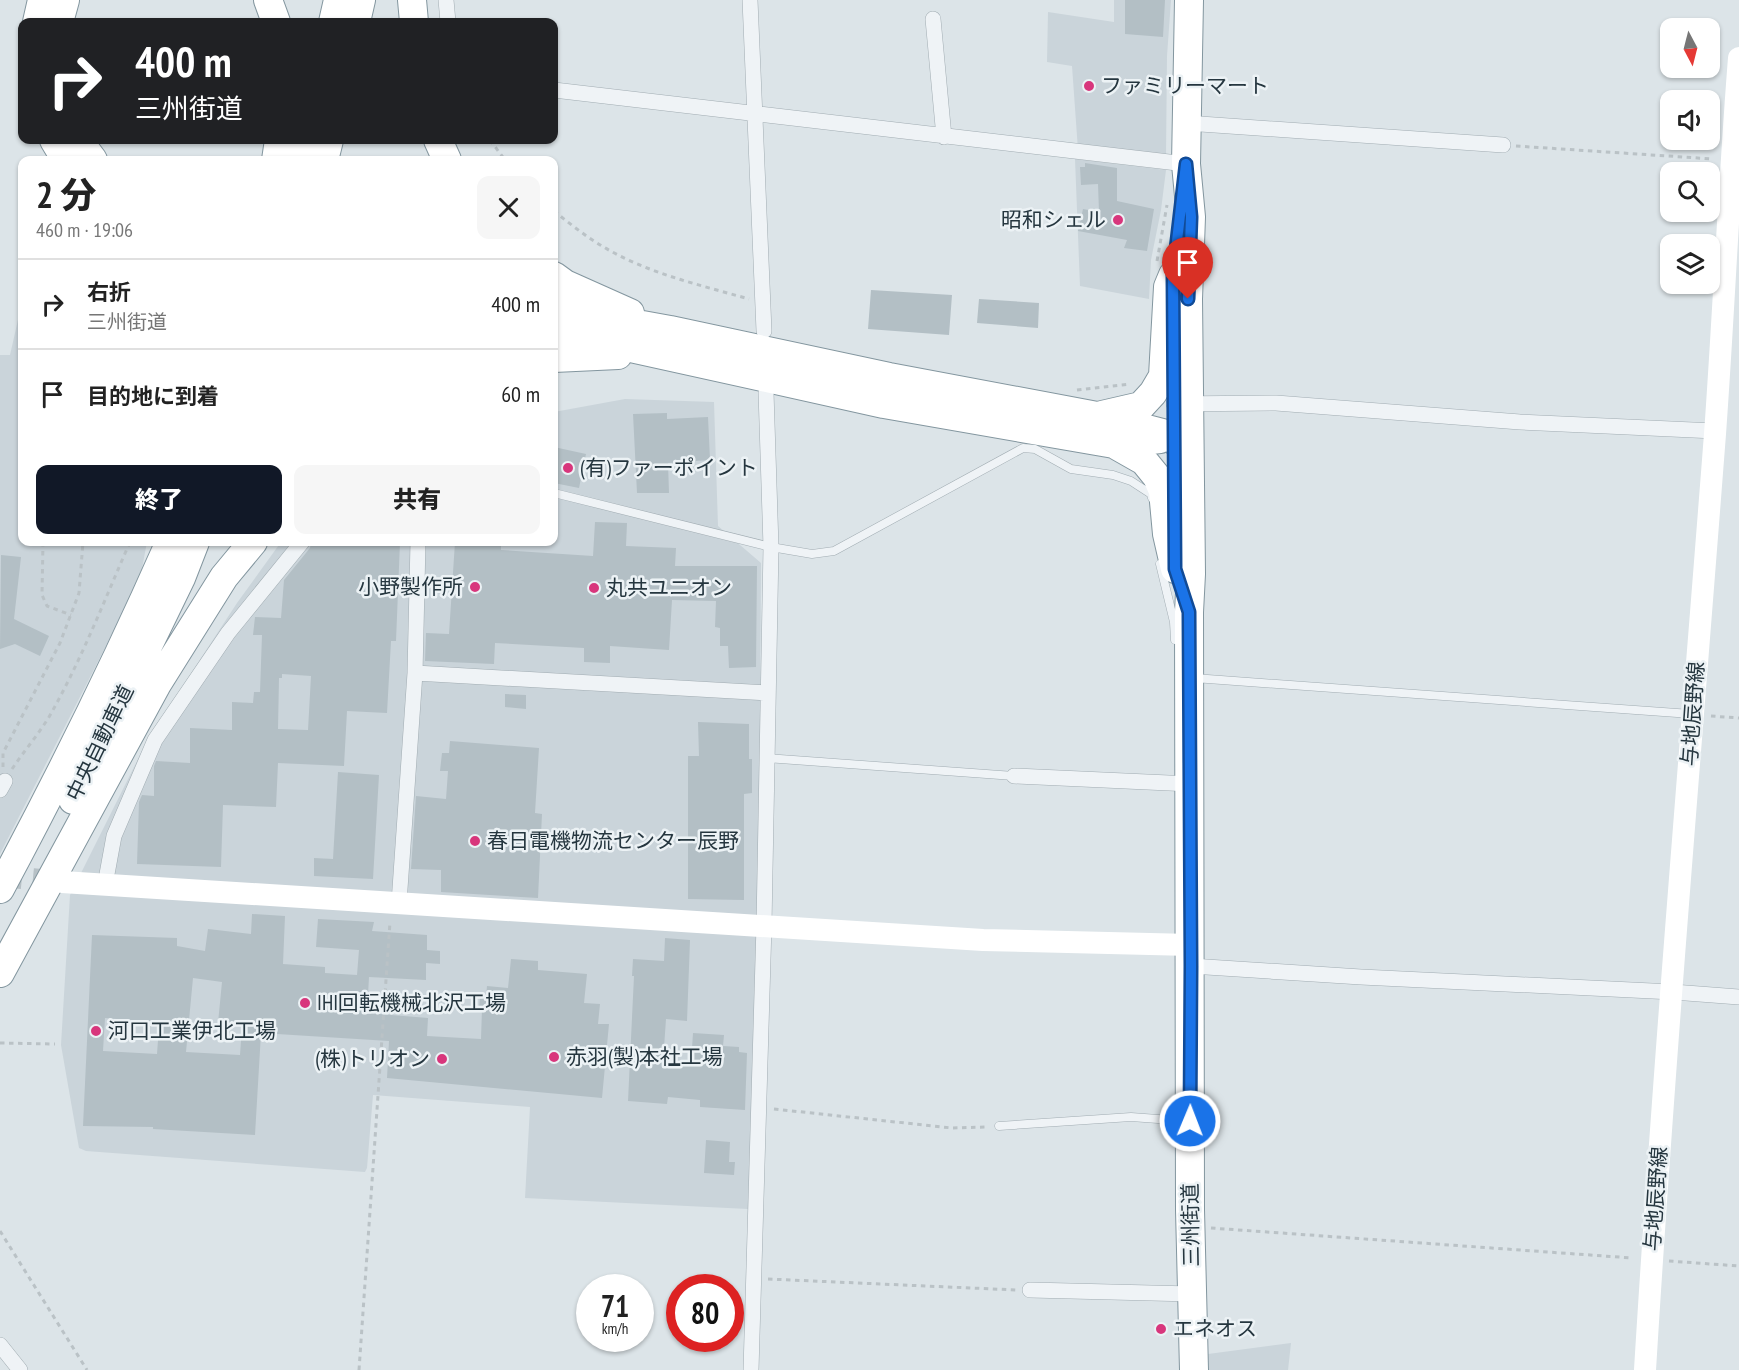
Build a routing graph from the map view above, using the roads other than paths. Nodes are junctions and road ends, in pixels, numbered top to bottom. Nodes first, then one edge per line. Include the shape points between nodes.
1 (42, 0) edge
2 (65, 0) edge
3 (268, 0) edge
4 (338, 0) edge
5 (361, 0) edge
6 (412, 0) edge
7 (446, 0) edge
8 (750, 0) edge
9 (1189, 0) edge
10 (38, 18) edge
11 (60, 18) edge
12 (275, 18) edge
13 (334, 18) edge
14 (357, 18) edge
15 (414, 18) edge
16 (448, 18) edge
17 (933, 19) dead end
18 (1739, 58) edge
19 (558, 90) edge
20 (755, 115) junction
21 (1186, 123) junction
22 (944, 137) junction
23 (1503, 145) road end
24 (1186, 164) junction
25 (1173, 275) junction
26 (558, 278) edge
27 (558, 310) edge
28 (670, 330) junction
29 (764, 331) dead end
30 (558, 332) edge
31 (653, 353) junction
32 (558, 358) edge
33 (766, 392) dead end
34 (1181, 404) junction
35 (1097, 416) junction
36 (1715, 430) junction
37 (1174, 436) junction
38 (1114, 444) junction
39 (1191, 492) junction
40 (558, 495) edge
41 (1153, 506) dead end
42 (168, 546) edge
43 (193, 546) edge
44 (250, 546) edge
45 (299, 546) edge
46 (418, 546) edge
47 (771, 547) junction
48 (1167, 560) junction
49 (1189, 612) junction
50 (1175, 644) dead end
51 (415, 673) junction
52 (1183, 677) junction
53 (767, 693) junction
54 (1692, 714) junction
55 (766, 758) junction
56 (1014, 776) joint
57 (1191, 784) junction
58 (62, 882) tunnel mouth
59 (105, 885) junction
60 (0, 889) edge
61 (395, 903) junction
62 (764, 925) junction
63 (0, 943) edge
64 (1191, 956) junction
65 (0, 973) edge
66 (1673, 992) junction
67 (1739, 998) edge
68 (1190, 1121) junction
69 (999, 1126) road end
70 (1030, 1290) road end
71 (1192, 1294) junction
72 (0, 1345) edge
73 (20, 1370) edge
74 (751, 1370) edge
75 (1194, 1370) edge
76 (1645, 1370) edge

1 - 10 highway
2 - 11 highway
3 - 12 highway
4 - 13 highway
5 - 14 highway
6 - 15 highway
7 - 16 street
8 - 20 street
9 - 21 highway, 三州街道
17 - 22 street
18 - 36 main road, 与地辰野線
19 - 20 street
20 - 22 street
20 - 29 street
21 - 23 street
21 - 24 highway, 三州街道
22 - 24 street
24 - 25 highway, 三州街道
24 - 34 highway, 三州街道 via 1191,217
25 - 34 highway, 三州街道
25 - 35 highway via 1168,287 1163,376 1141,406
26 - 28 highway
27 - 28 highway
28 - 35 highway
30 - 31 highway
31 - 32 highway
31 - 38 highway via 884,404
33 - 47 street
34 - 36 street via 1276,403 1520,422
34 - 37 highway
34 - 39 highway, 三州街道
35 - 37 highway
36 - 54 main road, 与地辰野線
37 - 38 highway
37 - 39 highway via 1184,454
37 - 48 highway, 三州街道
38 - 48 highway via 1144,461 1157,477 1163,491
39 - 49 highway, 三州街道
40 - 47 lane
41 - 47 lane via 1151,494 1131,481 1071,469 1035,449 1023,448 834,551 812,554
42 - 60 highway, 中央自動車道 via 81,731
43 - 63 highway, 中央自動車道 via 106,733
44 - 65 highway via 224,577 157,684
45 - 59 street via 228,633 155,740 114,836
46 - 51 street
47 - 53 street
48 - 49 highway, 三州街道
48 - 50 lane via 1165,588
49 - 52 highway, 三州街道
51 - 53 street
51 - 61 street
52 - 54 lane
52 - 57 highway, 三州街道
53 - 55 street
54 - 66 main road, 与地辰野線
55 - 56 lane
55 - 62 street
56 - 57 street
57 - 64 highway, 三州街道
58 - 59 main road
59 - 61 main road
61 - 62 main road
62 - 64 main road
62 - 74 street
64 - 66 street via 1361,977
64 - 68 highway, 三州街道
66 - 67 street
66 - 76 main road, 与地辰野線
68 - 69 lane via 1131,1117
68 - 71 highway, 三州街道
70 - 71 street
71 - 75 highway, 三州街道
72 - 73 street

